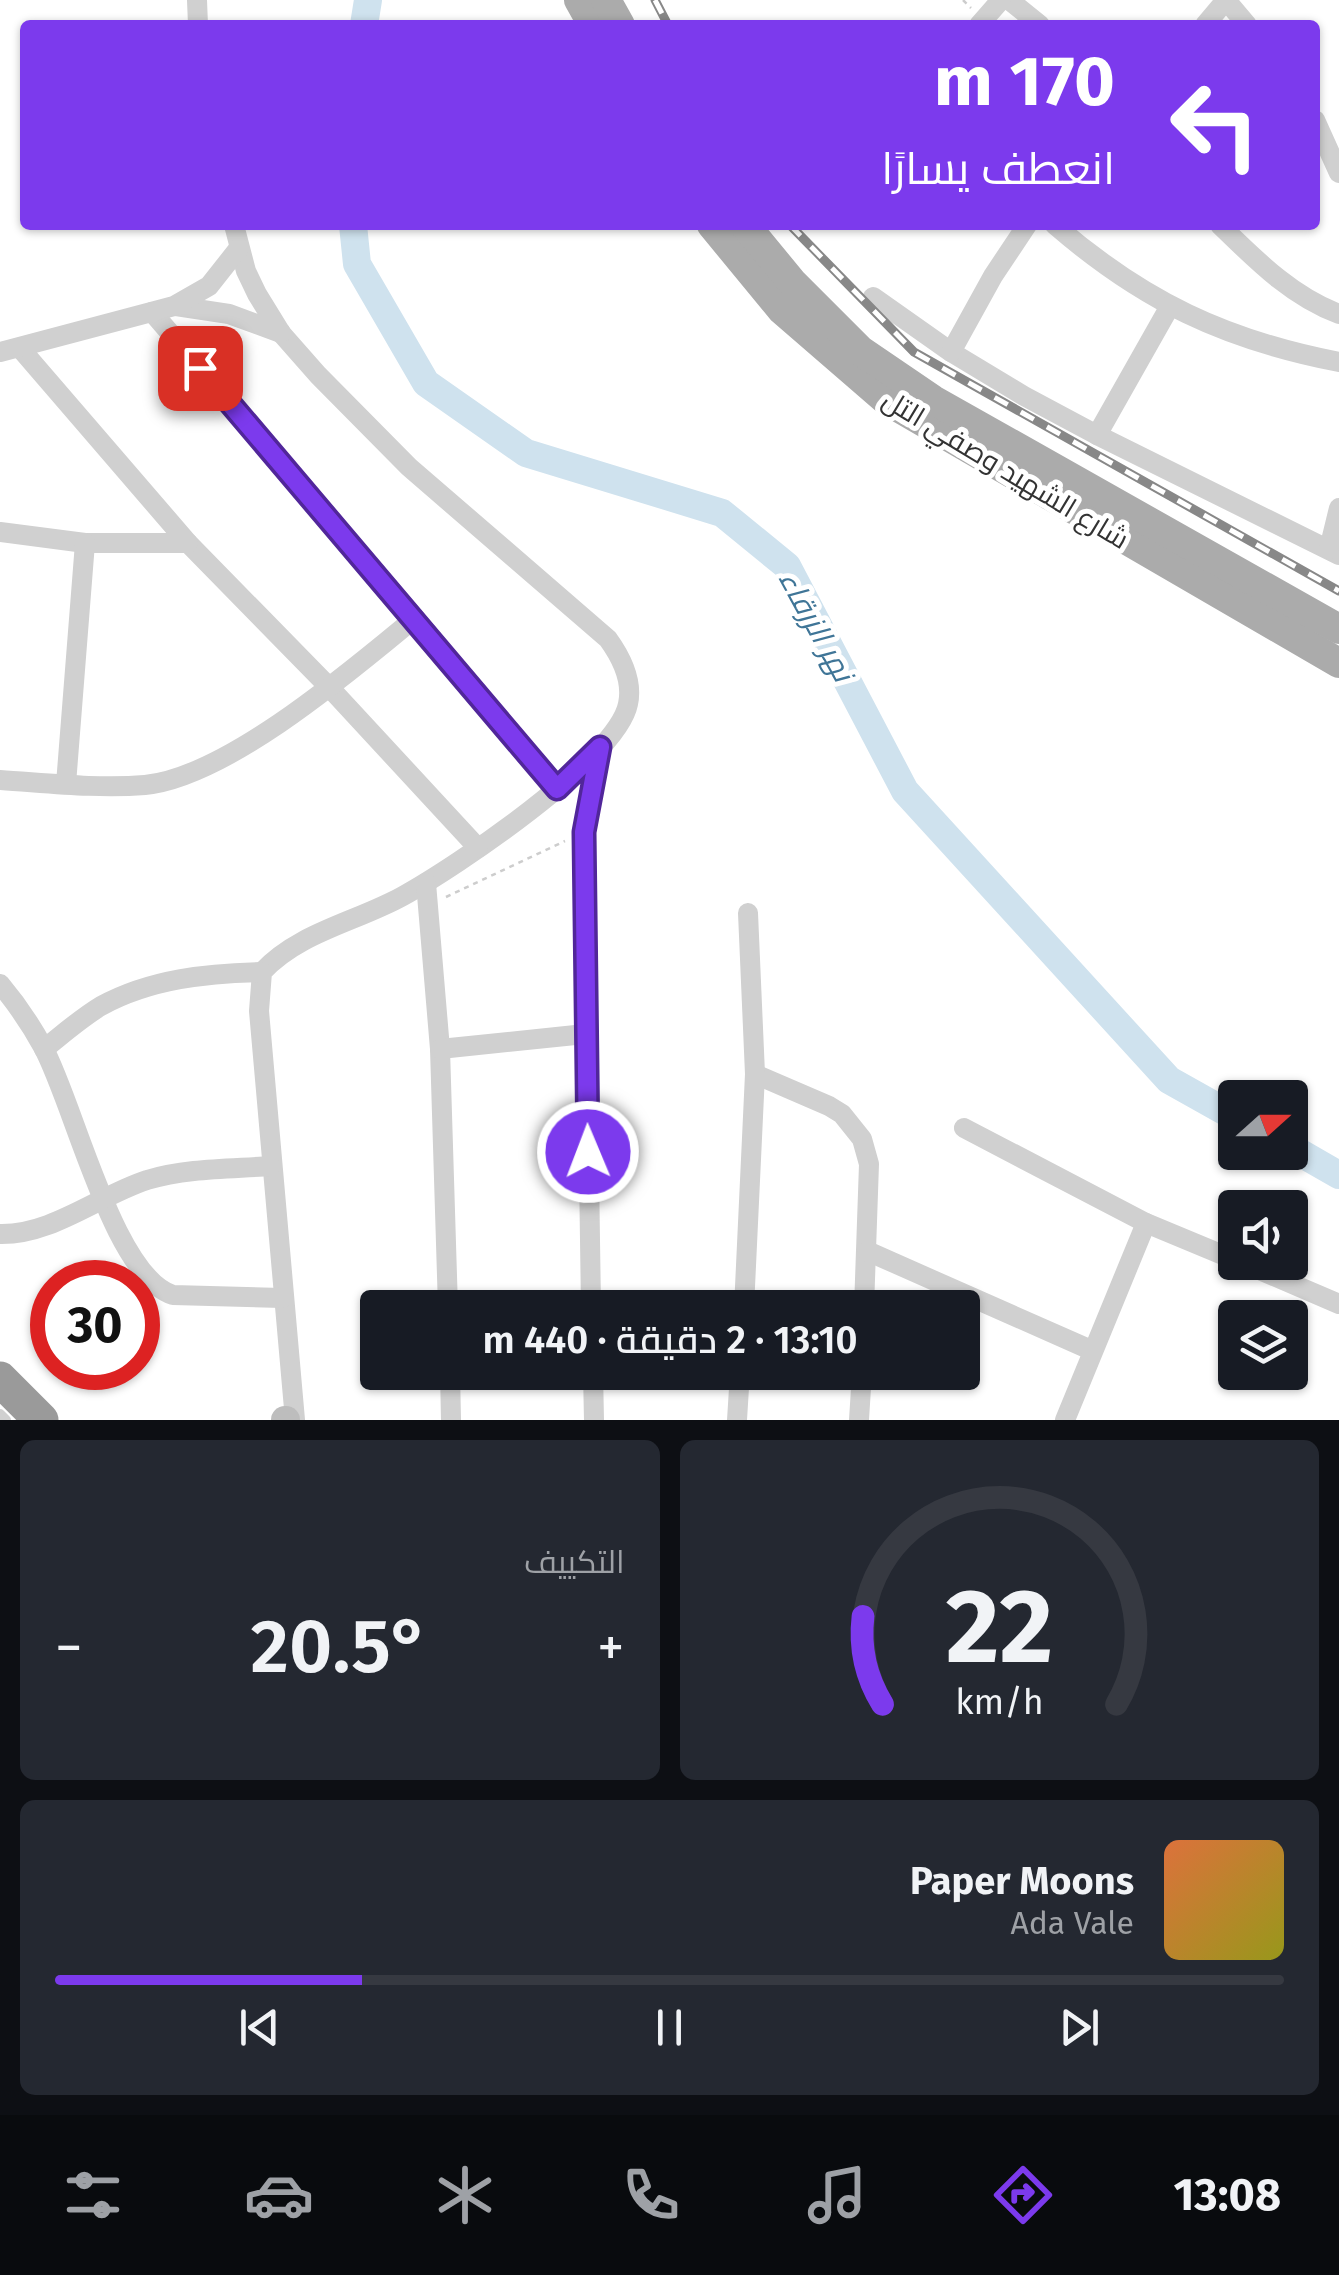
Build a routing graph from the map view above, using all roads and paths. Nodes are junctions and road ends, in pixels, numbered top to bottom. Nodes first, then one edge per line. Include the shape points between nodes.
1 (1005, 0) edge
2 (984, 20) edge
3 (1033, 20) edge
4 (1209, 20) edge
5 (1243, 20) edge
6 (1320, 131) edge
7 (1339, 174) edge
8 (235, 230) edge
9 (716, 230) edge
10 (749, 230) edge
11 (1024, 230) edge
12 (1060, 230) edge
13 (1225, 230) edge
14 (239, 248) junction
15 (874, 297) dead end
16 (174, 306) junction
17 (1170, 306) junction
18 (152, 312) junction
19 (1339, 314) edge
20 (281, 333) junction
21 (10, 350) edge
22 (951, 352) junction
23 (1339, 362) edge
24 (1097, 436) junction
25 (1339, 508) edge
26 (0, 532) edge
27 (85, 543) junction
28 (188, 543) junction
29 (1334, 552) edge
30 (416, 618) junction
31 (1339, 629) edge
32 (1339, 663) edge
33 (330, 688) junction
34 (600, 747) junction
35 (0, 780) edge
36 (66, 784) junction
37 (557, 789) junction
38 (584, 832) junction
39 (478, 848) junction
40 (426, 883) junction
41 (429, 905) junction
42 (748, 913) dead end
43 (262, 972) junction
44 (0, 984) edge
45 (586, 1034) junction
46 (44, 1049) junction
47 (440, 1049) junction
48 (755, 1074) junction
49 (964, 1128) dead end
50 (271, 1166) junction
51 (104, 1197) junction
52 (1146, 1222) junction
53 (0, 1234) edge
54 (867, 1251) junction
55 (1218, 1253) edge
56 (1283, 1280) edge
57 (447, 1290) edge
58 (591, 1290) edge
59 (745, 1290) edge
60 (865, 1290) edge
61 (282, 1298) junction
62 (1339, 1304) edge
63 (1091, 1350) junction
64 (0, 1379) edge
65 (290, 1388) junction
66 (450, 1390) edge
67 (593, 1390) edge
68 (739, 1390) edge
69 (861, 1390) edge
70 (0, 1414) edge
71 (6, 1420) edge
72 (41, 1420) edge
73 (286, 1420) edge
74 (294, 1420) edge
75 (451, 1420) edge
76 (594, 1420) edge
77 (737, 1420) edge
78 (860, 1420) edge
79 (1065, 1420) edge

1 - 2 street
1 - 3 street
4 - 5 street via 1226,0
6 - 7 street
8 - 14 street
9 - 32 main road, شارع الشهيد وصفي التل via 782,310 886,400
10 - 31 main road, شارع الشهيد وصفي التل via 861,351 934,400
11 - 22 street
12 - 17 street
13 - 19 street via 1277,279
14 - 16 street via 209,286
14 - 20 street
15 - 22 street
16 - 18 street
16 - 20 street via 229,314
17 - 23 street via 1242,339
17 - 24 street
18 - 21 street
18 - 30 street
20 - 34 street via 409,468 608,639 626,673 628,703
21 - 28 street
22 - 24 street
24 - 29 street
25 - 29 street
26 - 27 street
27 - 28 street
27 - 36 street
28 - 33 street
30 - 33 street
30 - 37 street
33 - 36 street via 181,776 144,785
33 - 39 street
34 - 37 street
34 - 38 street
35 - 36 street
37 - 39 street
38 - 41 path
38 - 45 street
39 - 40 street
40 - 41 street
40 - 43 street via 293,946
41 - 47 street
42 - 48 street
43 - 46 street via 211,973 131,994 86,1016
43 - 50 street
44 - 46 street
45 - 47 street
45 - 58 street
46 - 51 street
47 - 57 street
48 - 54 street via 829,1106 854,1127 869,1164
48 - 59 street
49 - 52 street
50 - 51 street via 175,1173
50 - 61 street
51 - 53 street via 40,1228
51 - 61 street via 139,1270 166,1293
52 - 55 street
52 - 63 street
54 - 60 street
54 - 63 street
56 - 62 street
61 - 65 street
63 - 79 street
64 - 72 highway
65 - 73 street
65 - 74 street
66 - 75 street
67 - 76 street
68 - 77 street
69 - 78 street
70 - 71 lane

